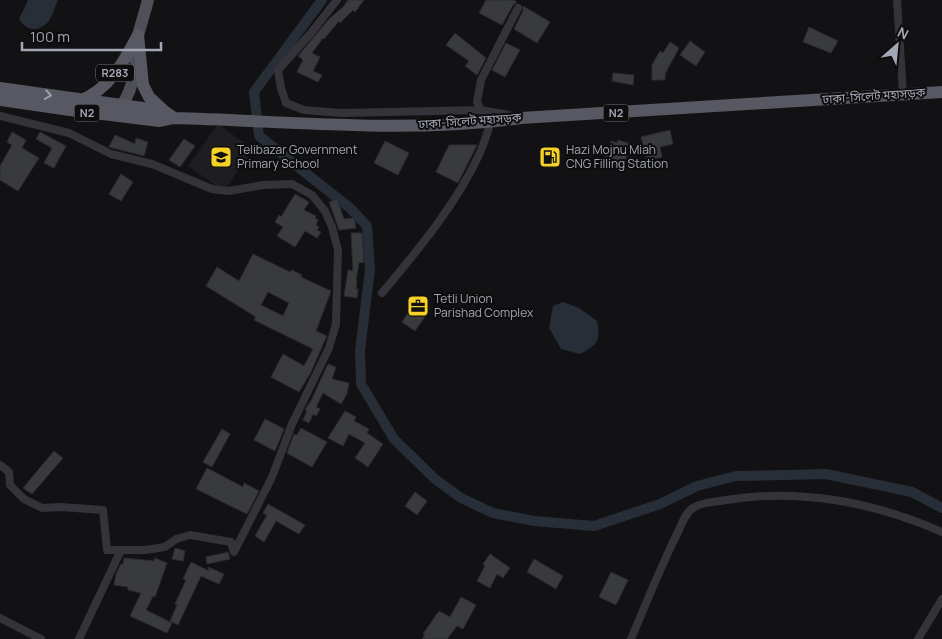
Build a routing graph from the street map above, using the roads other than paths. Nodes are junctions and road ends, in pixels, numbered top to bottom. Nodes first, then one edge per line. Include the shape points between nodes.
1 (148, 0) edge
2 (337, 0) edge
3 (897, 0) edge
4 (518, 8) dead end
5 (138, 34) junction
6 (0, 88) edge
7 (942, 92) edge
8 (903, 94) junction
9 (0, 100) edge
10 (81, 100) junction
11 (122, 106) junction
12 (481, 110) junction
13 (170, 114) junction
14 (105, 115) junction
15 (0, 116) edge
16 (129, 118) junction
17 (521, 118) junction
18 (491, 122) junction
19 (382, 293) dead end
20 (0, 465) edge
21 (942, 532) edge
22 (121, 550) junction
23 (942, 599) edge
24 (0, 618) edge
25 (41, 639) edge
26 (79, 639) edge
27 (631, 639) edge
28 (918, 639) edge

1 - 5 main road, R283
2 - 12 street via 278,70 286,103 304,110 341,113
3 - 8 street
4 - 12 street via 481,80 477,102
5 - 10 highway, R283 via 107,83
5 - 11 main road, R283 via 136,62
5 - 13 highway, R283 via 143,85 149,97
6 -> 10 highway
7 - 8 highway, ঢাকা-সিলেট মহাসড়ক / N2
8 - 17 highway, ঢাকা-সিলেট মহাসড়ক / N2
9 - 14 highway, ঢাকা-সিলেট মহাসড়ক / N2
10 - 11 highway
11 - 13 highway
11 - 14 main road
11 - 16 main road
12 - 17 street
13 - 16 highway, ঢাকা-সিলেট মহাসড়ক / N2 via 160,121
13 - 18 highway, ঢাকা-সিলেট মহাসড়ক / N2 via 195,118 387,126
14 - 16 highway, ঢাকা-সিলেট মহাসড়ক / N2
15 - 22 street via 69,133 110,154 152,164 212,189 230,191 292,184 312,195 325,211 332,227 338,250 338,298 336,324 329,348 292,424 272,477 234,552 231,542 190,535 176,538 165,547
17 - 18 highway, ঢাকা-সিলেট মহাসড়ক / N2
18 - 19 street via 479,154 452,203 421,247
20 - 22 street via 9,472 10,485 24,499 42,508 60,506 103,510 107,550
21 - 27 street via 890,512 845,501 771,496 700,504 687,515
22 - 26 street
23 - 28 street
24 - 25 street

